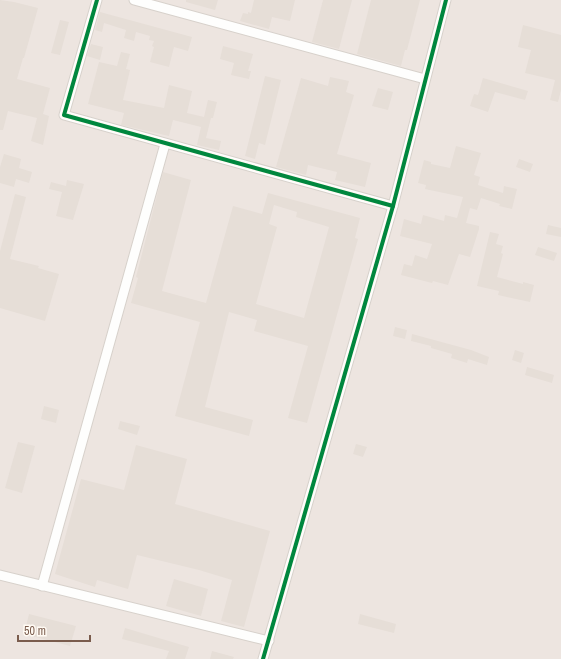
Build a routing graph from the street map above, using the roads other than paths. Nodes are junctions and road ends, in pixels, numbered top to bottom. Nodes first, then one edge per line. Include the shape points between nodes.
1 (97, 0) edge
2 (134, 0) edge
3 (446, 0) edge
4 (425, 79) junction
5 (164, 144) junction
6 (393, 206) junction
7 (0, 575) edge
8 (42, 586) junction
9 (269, 641) junction
10 (263, 659) edge

1 - 5 street via 64,115
2 - 4 street
3 - 4 street
4 - 6 street
5 - 6 street
5 - 8 street
6 - 9 street
7 - 8 street
8 - 9 street
9 - 10 street

